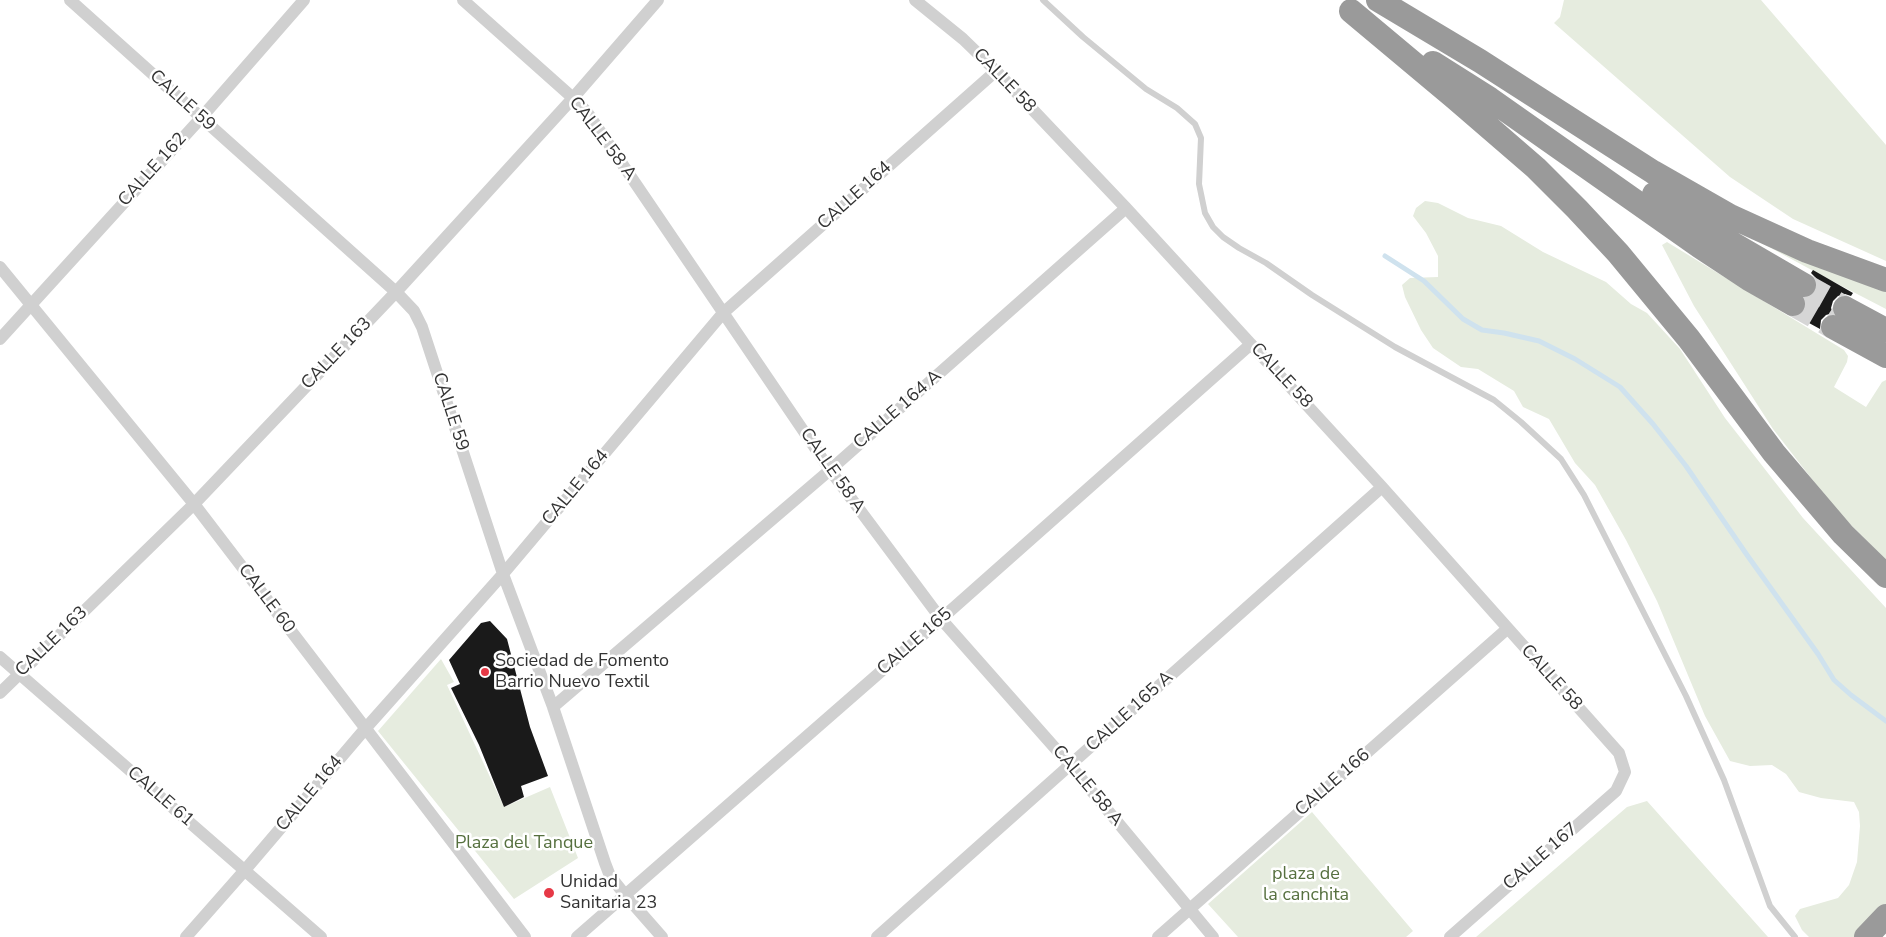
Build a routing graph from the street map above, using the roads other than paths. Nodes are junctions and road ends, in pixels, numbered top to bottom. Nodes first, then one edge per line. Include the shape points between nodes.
1 (70, 0) edge
2 (304, 0) edge
3 (463, 0) edge
4 (658, 0) edge
5 (915, 0) edge
6 (1043, 0) edge
7 (1376, 0) edge
8 (1343, 6) edge
9 (996, 71) junction
10 (573, 98) junction
11 (201, 118) junction
12 (1126, 208) junction
13 (0, 267) edge
14 (1886, 280) edge
15 (396, 292) junction
16 (30, 305) junction
17 (723, 313) junction
18 (1886, 330) edge
19 (0, 339) edge
20 (1251, 344) junction
21 (1886, 356) edge
22 (830, 470) junction
23 (1382, 487) junction
24 (194, 504) junction
25 (504, 574) junction
26 (1886, 576) edge
27 (940, 619) junction
28 (1507, 629) junction
29 (0, 657) edge
30 (19, 674) junction
31 (0, 693) edge
32 (553, 707) junction
33 (365, 729) junction
34 (1070, 765) junction
35 (1625, 772) joint
36 (245, 870) junction
37 (626, 896) junction
38 (1190, 909) junction
39 (1886, 916) edge
40 (186, 937) edge
41 (321, 937) edge
42 (525, 937) edge
43 (577, 937) edge
44 (662, 937) edge
45 (877, 937) edge
46 (1158, 937) edge
47 (1214, 937) edge
48 (1450, 937) edge
49 (1795, 937) edge
50 (1866, 937) edge

1 - 11 street, CALLE 59
2 - 11 street, CALLE 162
3 - 10 street, CALLE 58 A
4 - 10 street, CALLE 163
5 - 9 street, CALLE 58
6 - 49 lane via 1146,89 1178,108 1196,124 1201,138 1199,184 1204,213 1223,237 1395,347 1494,400 1561,459 1584,495 1686,696 1724,780 1770,906
7 - 8 highway via 1799,294 1748,279 1490,99
7 - 14 highway via 1653,172 1730,216 1807,251
8 - 26 highway via 1536,168 1578,209 1689,339 1774,453 1843,534
9 - 12 street, CALLE 58
9 - 17 street, CALLE 164
10 - 15 street, CALLE 163
10 - 17 street, CALLE 58 A via 587,112
11 - 15 street, CALLE 59
11 - 16 street, CALLE 162
12 - 20 street, CALLE 58
12 - 22 street, CALLE 164 A
13 - 16 street, CALLE 60
15 - 24 street, CALLE 163
15 - 25 street, CALLE 59 via 414,311 422,327
16 - 19 street, CALLE 162
16 - 24 street, CALLE 60
17 - 22 street, CALLE 58 A
17 - 25 street, CALLE 164
18 - 21 highway via 1839,317
20 - 23 street, CALLE 58
20 - 27 street, CALLE 165
22 - 27 street, CALLE 58 A
22 - 32 street, CALLE 164 A
23 - 28 street, CALLE 58
23 - 34 street, CALLE 165 A
24 - 30 street, CALLE 163
24 - 33 street, CALLE 60
25 - 32 street, CALLE 59
25 - 33 street, CALLE 164
27 - 34 street, CALLE 58 A
27 - 37 street, CALLE 165
28 - 35 street, CALLE 58 via 1619,753
28 - 38 street, CALLE 166
29 - 30 street, CALLE 61
30 - 31 street, CALLE 163
30 - 36 street, CALLE 61
32 - 37 street, CALLE 59 via 605,864
33 - 36 street, CALLE 164
33 - 42 street, CALLE 60
34 - 38 street, CALLE 58 A
34 - 45 street, CALLE 165 A
35 - 48 street, CALLE 167 via 1616,792
36 - 40 street, CALLE 164
36 - 41 street, CALLE 61
37 - 43 street, CALLE 165
37 - 44 street, CALLE 59
38 - 46 street, CALLE 166
38 - 47 street, CALLE 58 A
39 - 50 highway

